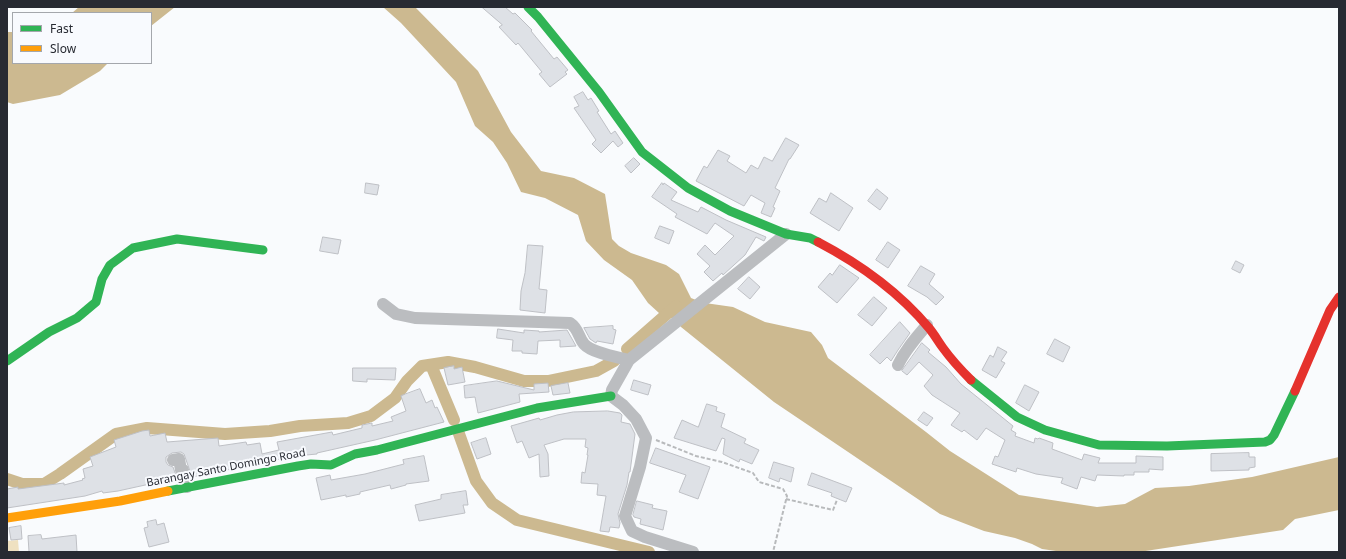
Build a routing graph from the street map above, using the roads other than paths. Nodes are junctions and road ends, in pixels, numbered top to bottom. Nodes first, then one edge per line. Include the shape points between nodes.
1 (528, 7) edge
2 (786, 234) junction
3 (263, 250) dead end
4 (1339, 297) edge
5 (382, 304) dead end
6 (927, 325) junction
7 (629, 360) junction
8 (7, 361) edge
9 (898, 365) dead end
10 (611, 396) junction
11 (173, 460) dead end
12 (187, 487) junction
13 (7, 518) edge
14 (693, 552) edge

1 - 2 street via 599,92 642,152 688,188 730,211
2 - 6 street via 810,238 843,255 906,302
2 - 7 street
3 - 8 street via 177,239 133,248 110,265 102,279 96,302 77,318 49,332
4 - 6 street via 1330,310 1276,431 1270,440 1265,442 1167,446 1098,445 1045,430 1017,417 965,374
5 - 7 street via 396,314 415,318 570,323 576,327 583,343 589,348
6 - 9 street via 909,345
7 - 10 street via 615,383
10 - 12 street, Barangay Santo Domingo Road via 537,408 355,454 331,465 311,464
10 - 14 street via 636,419 646,435 640,467 625,516 632,531 645,538
11 - 12 street via 179,459
12 - 13 street, Barangay Santo Domingo Road via 120,501

